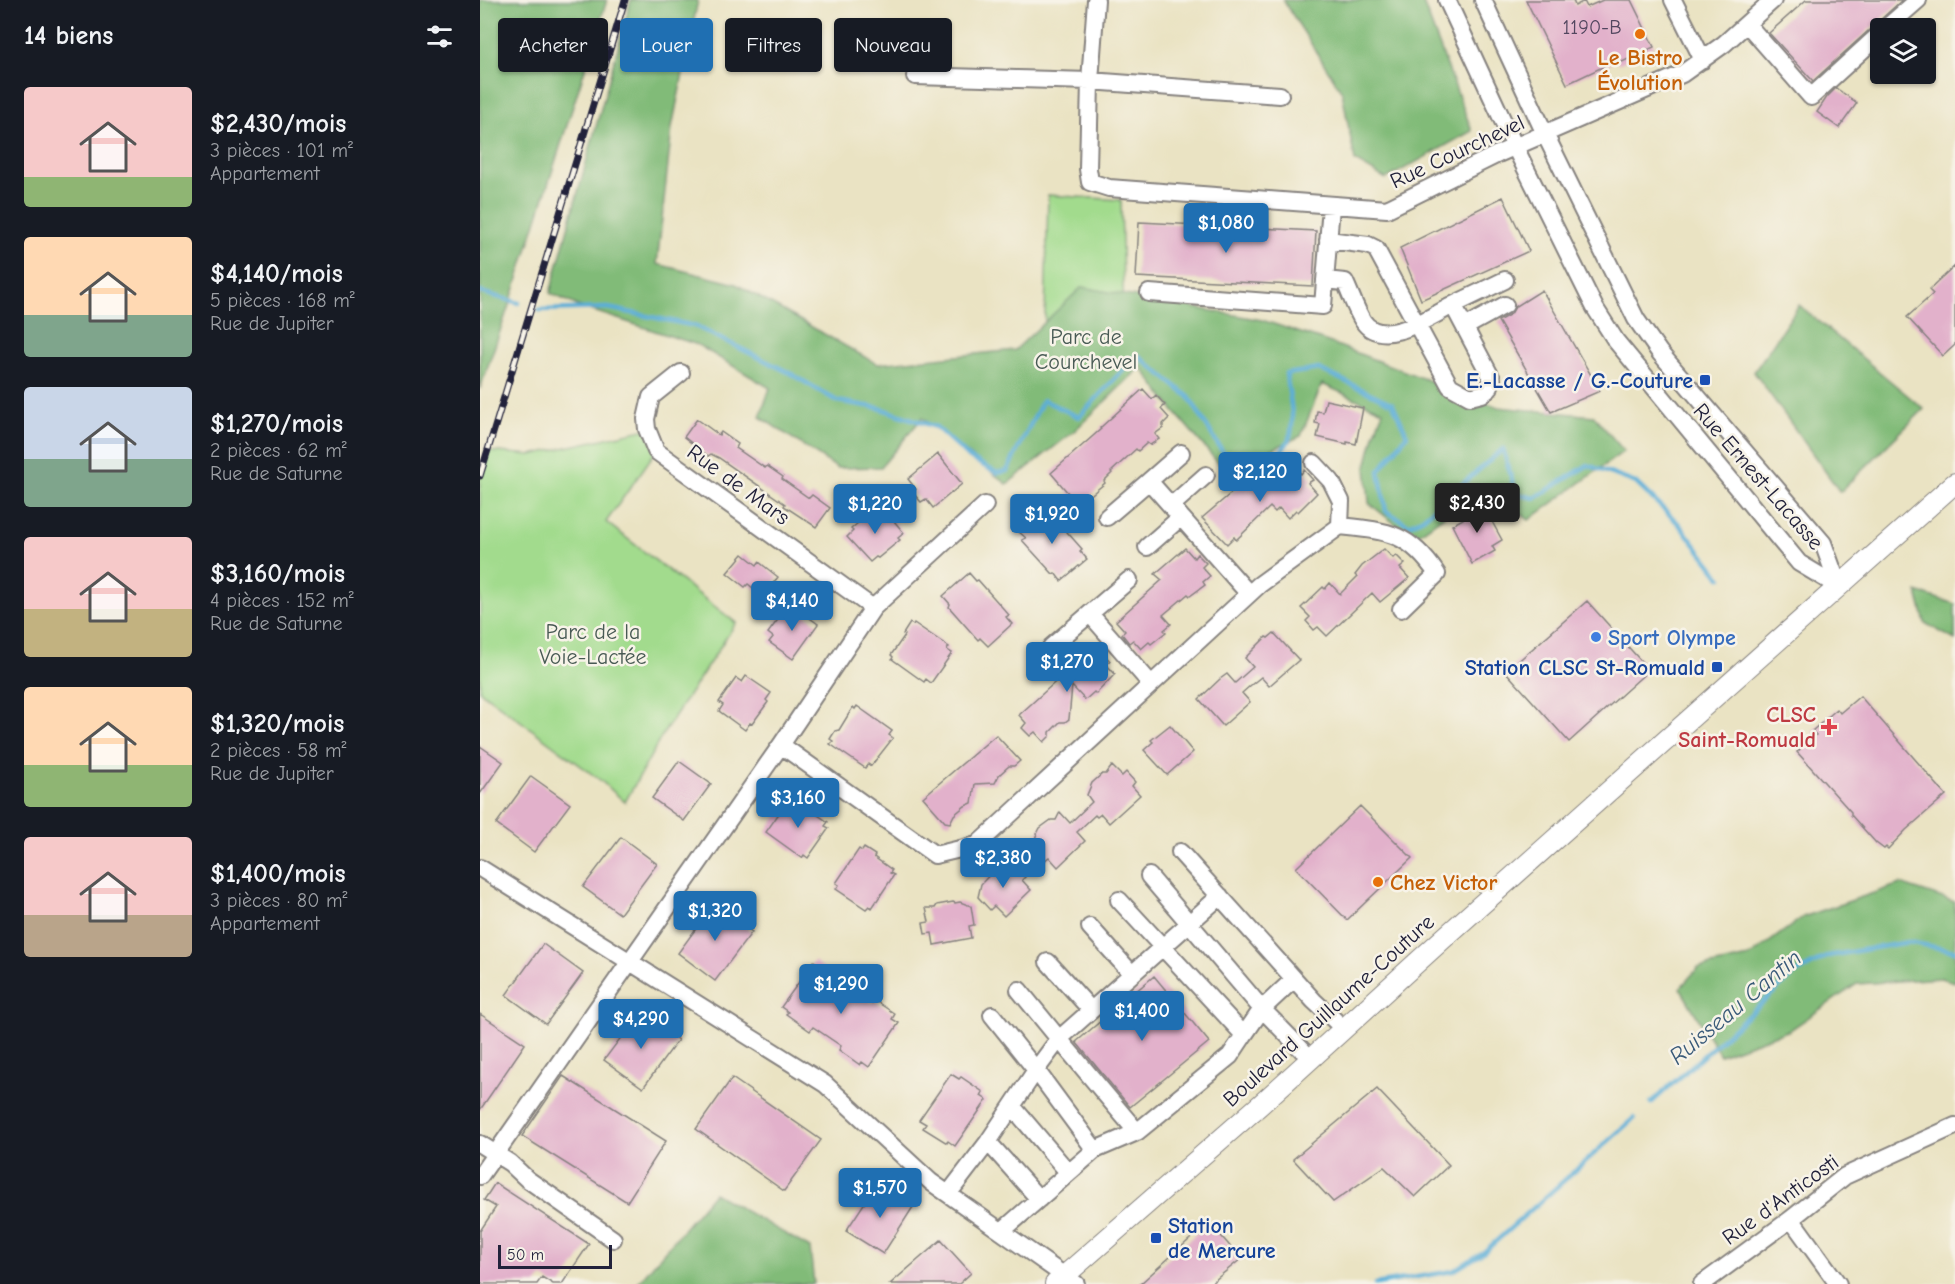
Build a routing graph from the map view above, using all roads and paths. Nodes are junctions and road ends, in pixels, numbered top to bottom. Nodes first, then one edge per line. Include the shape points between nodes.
1 (1096, 0) edge
2 (1447, 0) edge
3 (1483, 0) edge
4 (1673, 0) edge
5 (1773, 0) edge
6 (1918, 0) edge
7 (1897, 18) edge
8 (1747, 24) junction
9 (1870, 43) edge
10 (1703, 60) junction
11 (915, 76) dead end
12 (1090, 81) junction
13 (1280, 95) dead end
14 (1545, 134) junction
15 (1515, 147) junction
16 (1331, 206) junction
17 (1328, 240) junction
18 (1325, 280) junction
19 (1505, 280) dead end
20 (1149, 293) dead end
21 (1453, 305) junction
22 (1505, 305) dead end
23 (1416, 324) junction
24 (1465, 327) junction
25 (681, 373) dead end
26 (1181, 453) dead end
27 (1314, 463) dead end
28 (1206, 475) dead end
29 (1149, 481) junction
30 (1955, 483) edge
31 (985, 505) dead end
32 (1176, 511) junction
33 (1107, 517) dead end
34 (1340, 526) junction
35 (1147, 547) dead end
36 (1129, 580) dead end
37 (1839, 587) junction
38 (1254, 590) junction
39 (873, 608) junction
40 (1401, 609) dead end
41 (1090, 614) junction
42 (1051, 647) dead end
43 (1152, 684) junction
44 (781, 745) junction
45 (1180, 852) dead end
46 (480, 868) edge
47 (1149, 876) dead end
48 (1220, 896) junction
49 (1119, 900) dead end
50 (1189, 923) junction
51 (1090, 927) dead end
52 (1162, 946) junction
53 (629, 961) junction
54 (1048, 962) dead end
55 (1132, 974) junction
56 (1294, 979) junction
57 (1019, 990) dead end
58 (1091, 1010) junction
59 (1262, 1010) junction
60 (992, 1015) dead end
61 (1344, 1029) junction
62 (1244, 1035) junction
63 (1059, 1039) junction
64 (1311, 1059) junction
65 (1036, 1070) junction
66 (1012, 1106) junction
67 (1955, 1126) edge
68 (1137, 1132) junction
69 (988, 1142) junction
70 (480, 1144) edge
71 (1095, 1150) junction
72 (495, 1155) junction
73 (1068, 1172) junction
74 (480, 1176) edge
75 (949, 1193) junction
76 (1039, 1199) junction
77 (1791, 1219) junction
78 (1002, 1231) junction
79 (613, 1239) dead end
80 (1065, 1281) edge
81 (1702, 1284) edge
82 (1838, 1284) edge

1 - 12 street, Rue Courchevel
2 - 15 street, Rue Ernest-Lacasse
3 - 14 street, Rue Ernest-Lacasse
4 - 10 street
5 - 8 street, Rue Courchevel
6 - 7 street
8 - 9 street via 1811,97
8 - 10 street, Rue Courchevel
10 - 14 street, Rue Courchevel via 1682,74
11 - 12 street
12 - 13 street
12 - 16 street, Rue Courchevel via 1090,182 1108,188
14 - 15 street, Rue Courchevel
14 - 37 street, Rue Ernest-Lacasse via 1636,319 1823,543
15 - 16 street, Rue Courchevel via 1388,209
15 - 37 street, Rue Ernest-Lacasse via 1595,308 1616,341 1799,563
16 - 17 street
17 - 18 street
17 - 23 street via 1376,249
18 - 20 street via 1323,306
18 - 23 street via 1346,282 1364,323 1372,329 1395,332
19 - 21 street
21 - 23 street
21 - 24 street
22 - 24 street
23 - 24 street via 1450,386 1470,397 1489,389 1492,379
25 - 39 street, Rue de Mars via 651,397 646,419 656,452
26 - 29 street
27 - 34 street via 1331,481 1341,501
28 - 32 street
29 - 32 street
29 - 33 street
30 - 37 main road, Boulevard Guillaume-Couture
31 - 39 street
32 - 35 street
32 - 38 street
34 - 38 street
34 - 40 street via 1384,531 1406,540 1430,563 1437,574
36 - 41 street
37 - 61 main road, Boulevard Guillaume-Couture
38 - 43 street
39 - 44 street
41 - 42 street
41 - 43 street
43 - 44 street via 977,845 935,855
44 - 53 street
45 - 48 street
46 - 53 street
47 - 50 street
48 - 50 street
48 - 56 street
49 - 52 street
50 - 52 street
50 - 59 street
51 - 55 street
52 - 55 street
52 - 62 street
53 - 72 street
53 - 75 street via 825,1084 931,1182
54 - 58 street
55 - 58 street
56 - 59 street
56 - 61 street
57 - 63 street
58 - 63 street
59 - 62 street
59 - 64 street
60 - 65 street
61 - 64 main road, Boulevard Guillaume-Couture
62 - 68 street via 1230,1056
63 - 65 street
63 - 68 street
64 - 80 main road, Boulevard Guillaume-Couture
65 - 66 street
65 - 71 street
66 - 69 street
66 - 73 street
67 - 77 street, Rue d'Anticosti via 1845,1176
68 - 71 street
69 - 75 street
69 - 76 street
70 - 72 street
71 - 73 street
72 - 74 street
72 - 79 street
73 - 76 street
75 - 78 street
76 - 78 street
77 - 81 street, Rue d'Anticosti
77 - 82 street
78 - 80 street

